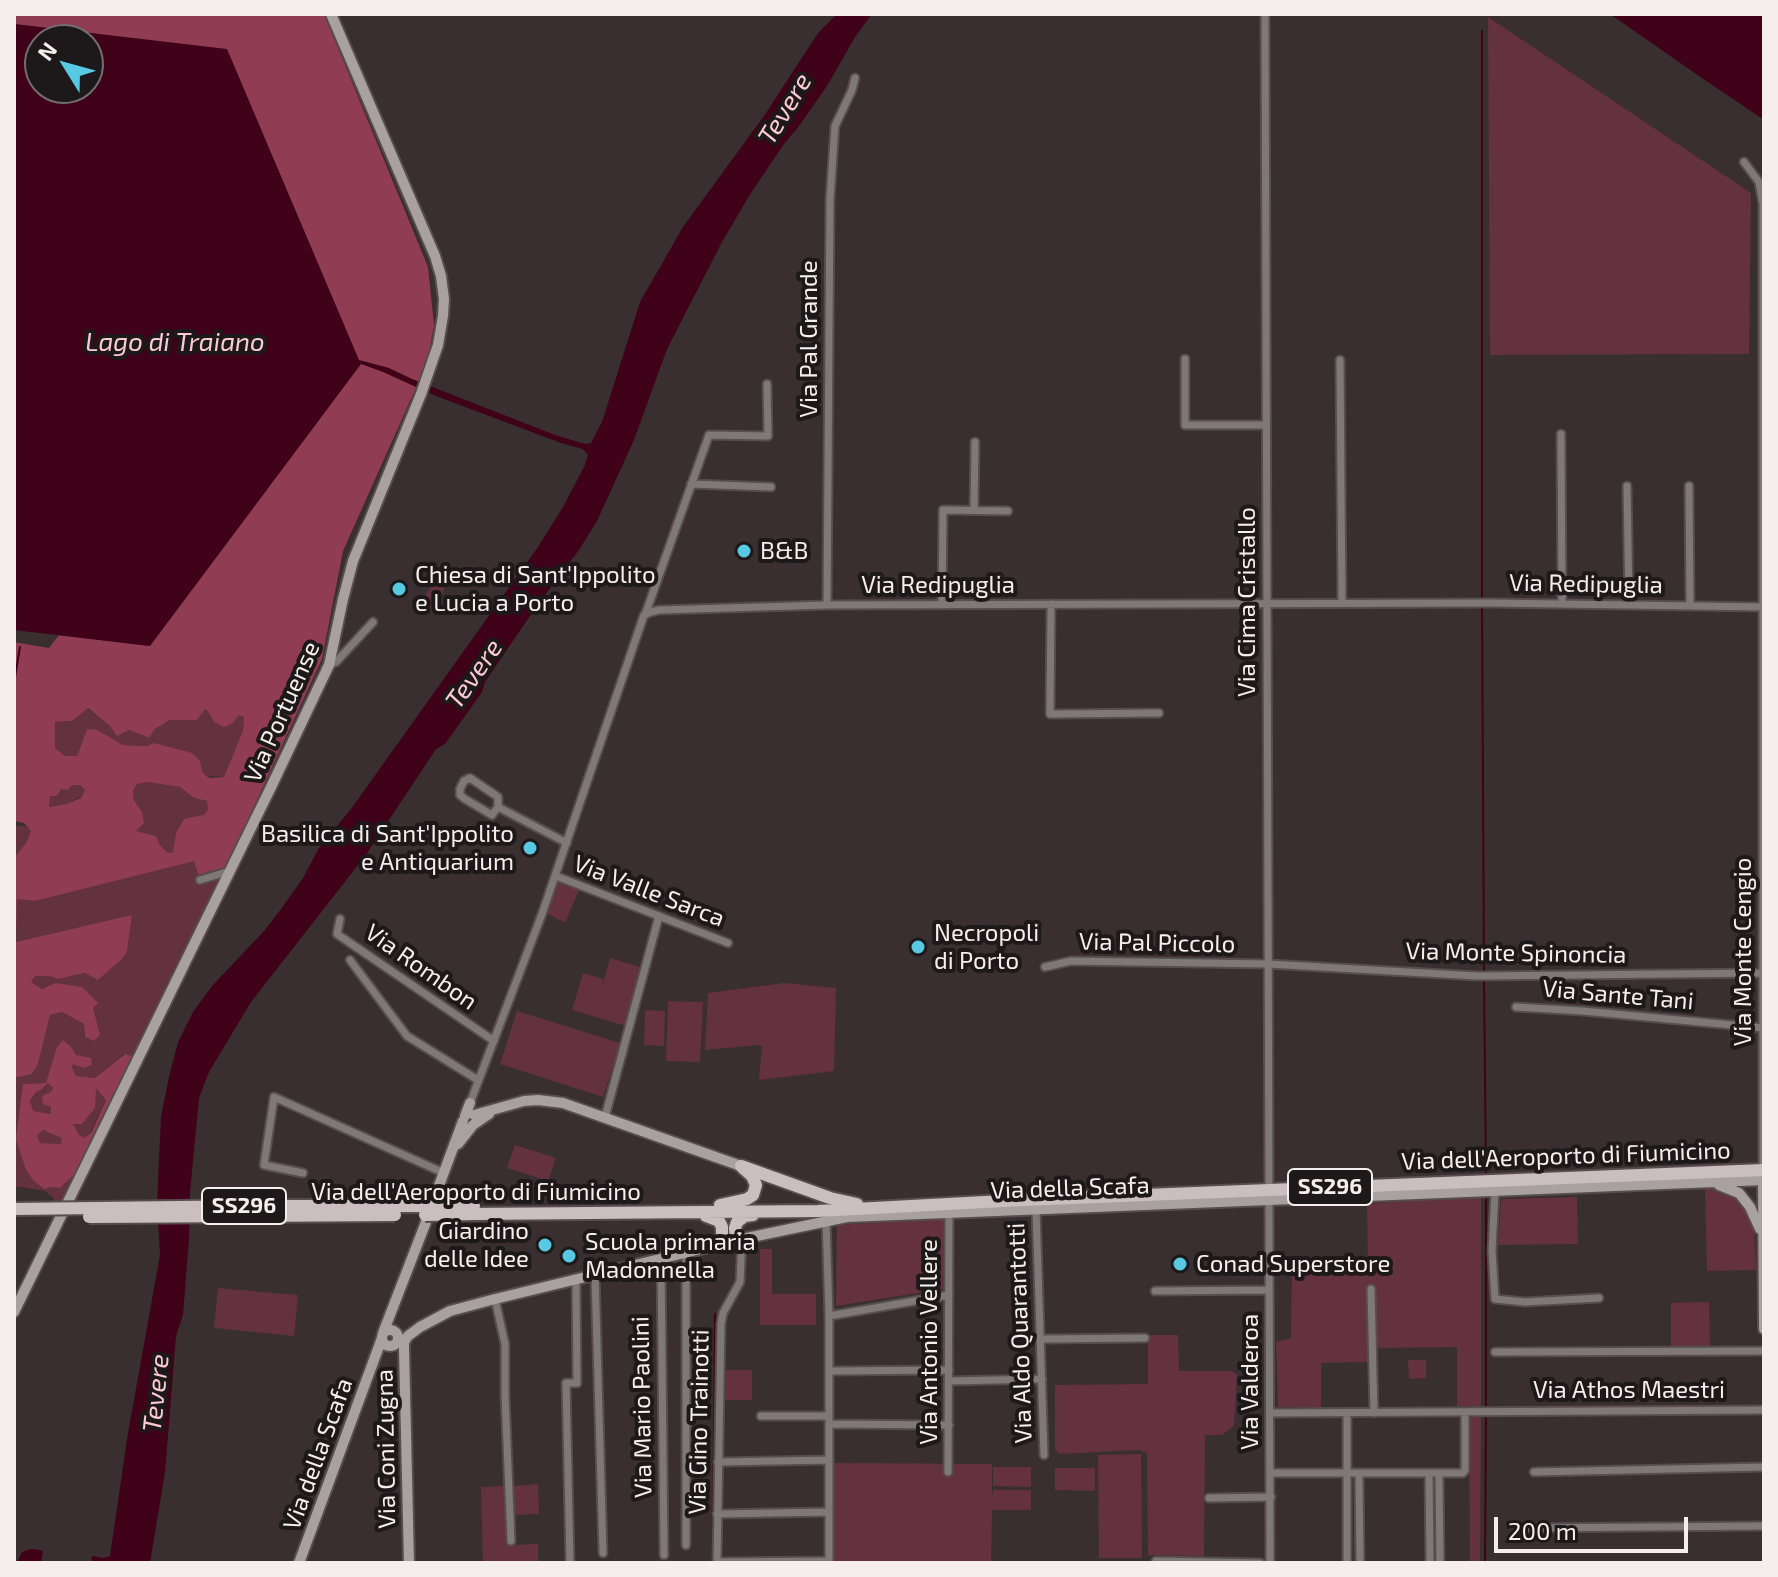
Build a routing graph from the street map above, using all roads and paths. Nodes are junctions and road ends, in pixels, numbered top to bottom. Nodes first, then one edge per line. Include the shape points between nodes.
1 (331, 14) edge
2 (1265, 14) edge
3 (855, 78) dead end
4 (1744, 162) dead end
5 (1185, 359) dead end
6 (1340, 360) dead end
7 (767, 384) dead end
8 (1266, 425) junction
9 (1561, 434) dead end
10 (975, 442) dead end
11 (691, 484) junction
12 (1627, 486) dead end
13 (1689, 486) dead end
14 (771, 487) dead end
15 (974, 510) junction
16 (1008, 511) dead end
17 (1267, 603) junction
18 (1342, 603) junction
19 (1051, 604) junction
20 (1562, 604) junction
21 (827, 605) junction
22 (942, 605) junction
23 (1629, 605) junction
24 (1690, 606) junction
25 (1764, 607) edge
26 (644, 615) junction
27 (373, 622) dead end
28 (329, 665) junction
29 (1159, 713) dead end
30 (498, 807) junction
31 (567, 843) junction
32 (230, 871) junction
33 (556, 876) junction
34 (200, 880) dead end
35 (659, 916) junction
36 (340, 919) dead end
37 (728, 943) dead end
38 (350, 960) dead end
39 (1269, 964) junction
40 (1045, 967) dead end
41 (1763, 973) edge
42 (1516, 1007) dead end
43 (1764, 1028) edge
44 (494, 1041) junction
45 (478, 1080) junction
46 (470, 1103) joint
47 (605, 1117) junction
48 (470, 1119) junction
49 (1764, 1153) edge
50 (741, 1166) junction
51 (1764, 1170) edge
52 (303, 1173) dead end
53 (444, 1173) junction
54 (1764, 1180) edge
55 (1713, 1183) junction
56 (1495, 1191) junction
57 (1269, 1195) junction
58 (434, 1199) dead end
59 (937, 1203) junction
60 (857, 1204) junction
61 (720, 1205) junction
62 (14, 1209) edge
63 (1036, 1209) junction
64 (474, 1210) junction
65 (770, 1212) junction
66 (687, 1213) junction
67 (949, 1213) junction
68 (14, 1217) edge
69 (826, 1220) junction
70 (426, 1222) dead end
71 (1763, 1233) edge
72 (739, 1240) junction
73 (722, 1244) junction
74 (686, 1253) junction
75 (661, 1259) junction
76 (595, 1275) junction
77 (576, 1279) junction
78 (1371, 1289) dead end
79 (1269, 1290) junction
80 (1155, 1291) dead end
81 (949, 1295) junction
82 (1599, 1298) dead end
83 (495, 1299) junction
84 (1764, 1311) edge
85 (14, 1312) edge
86 (392, 1315) junction
87 (829, 1316) junction
88 (1764, 1329) edge
89 (396, 1332) junction
90 (408, 1336) junction
91 (1145, 1338) dead end
92 (386, 1339) junction
93 (1041, 1339) junction
94 (404, 1349) junction
95 (1764, 1351) edge
96 (1495, 1352) dead end
97 (949, 1370) junction
98 (829, 1371) junction
99 (1042, 1379) junction
100 (949, 1381) junction
101 (1764, 1410) edge
102 (1468, 1412) junction
103 (1270, 1413) junction
104 (1347, 1413) junction
105 (1374, 1413) junction
106 (761, 1416) dead end
107 (829, 1420) junction
108 (949, 1425) junction
109 (1044, 1455) dead end
110 (829, 1460) junction
111 (718, 1462) junction
112 (1764, 1467) edge
113 (948, 1472) dead end
114 (1534, 1472) dead end
115 (1270, 1473) junction
116 (1347, 1473) junction
117 (1359, 1473) junction
118 (1429, 1473) junction
119 (1439, 1473) junction
120 (1271, 1497) junction
121 (1209, 1498) dead end
122 (828, 1512) junction
123 (717, 1514) junction
124 (1764, 1526) edge
125 (1529, 1528) dead end
126 (511, 1541) dead end
127 (686, 1545) dead end
128 (603, 1553) dead end
129 (664, 1555) dead end
130 (1156, 1561) dead end
131 (717, 1562) edge
132 (829, 1562) edge
133 (299, 1563) edge
134 (409, 1563) edge
135 (570, 1563) edge
136 (1260, 1563) edge
137 (1270, 1563) edge
138 (1347, 1563) edge
139 (1360, 1563) edge
140 (1430, 1563) edge
141 (1440, 1563) edge

1 - 28 street, Via Portuense via 431,245 444,299 428,377 353,561
2 - 8 street, Via Cima Cristallo
3 - 21 street, Via Pal Grande via 835,126 830,199
4 - 25 street, Via Monte Cengio via 1759,182 1763,204
5 - 8 street via 1185,425
6 - 18 street
7 - 11 street via 768,436 709,435
8 - 17 street, Via Cima Cristallo
9 - 20 street
10 - 15 street
11 - 14 street
11 - 26 street
12 - 23 street
13 - 24 street
15 - 16 street
15 - 22 street via 943,510
17 - 18 street, Via Redipuglia
17 - 19 street, Via Redipuglia
17 - 39 street, Via Cima Cristallo
18 - 20 street, Via Redipuglia
19 - 22 street, Via Redipuglia
19 - 29 street via 1050,714
20 - 23 street, Via Redipuglia
21 - 22 street, Via Redipuglia
21 - 26 street, Via Redipuglia via 659,610
23 - 24 street, Via Redipuglia
24 - 25 street, Via Redipuglia
25 - 41 street, Via Monte Cengio
26 - 31 street
27 - 28 street
28 - 32 street, Via Portuense
30 - 30 street via 498,797 470,778 464,781 460,795 465,799 492,815
30 - 31 street
31 - 33 street
32 - 34 street
32 - 85 street, Via Portuense
33 - 35 street, Via Valle Sarca
33 - 44 street
35 - 37 street, Via Valle Sarca
35 - 47 street
36 - 44 street, Via Rombon via 337,934
38 - 45 street via 407,1036
39 - 40 street, Via Pal Piccolo via 1071,961
39 - 41 street, Via Monte Spinoncia via 1477,976
39 - 57 street, Via Cima Cristallo
41 - 43 street, Via Monte Cengio
42 - 43 street, Via Sante Tani
43 - 49 street, Via Monte Cengio
44 - 45 street
45 - 46 street
46 - 48 street
47 - 48 street via 538,1100
47 - 50 street
48 - 53 street
49 - 51 street, Via Monte Cengio
50 - 60 main road
50 - 61 main road via 752,1176 754,1192 747,1199
51 - 54 street
51 - 57 main road, Via dell'Aeroporto di Fiumicino / SS296
52 - 53 street via 264,1165 274,1097
53 - 58 street
54 - 55 street, Via della Scafa
54 - 71 street
55 - 56 street, Via della Scafa
55 - 71 street via 1739,1193
56 - 57 street, Via della Scafa
56 - 82 street via 1495,1299
57 - 59 main road, Via dell'Aeroporto di Fiumicino / SS296
57 - 63 street, Via della Scafa
57 - 79 street, Via Valderoa
59 - 60 main road, Via dell'Aeroporto di Fiumicino / SS296
59 - 65 main road, Via dell'Aeroporto di Fiumicino / SS296
60 - 61 main road, Via dell'Aeroporto di Fiumicino / SS296
61 - 64 main road, Via dell'Aeroporto di Fiumicino / SS296
62 - 64 main road, Via dell'Aeroporto di Fiumicino / SS296, bridge
63 - 67 street, Via della Scafa
63 - 93 street, Via Aldo Quarantotti
64 - 66 main road, Via dell'Aeroporto di Fiumicino / SS296
64 - 68 main road, Via dell'Aeroporto di Fiumicino / SS296, bridge
65 - 66 main road, Via dell'Aeroporto di Fiumicino / SS296
65 - 72 main road via 737,1222
66 - 73 main road via 719,1221
67 - 69 street, Via della Scafa
67 - 81 street, Via Antonio Vellere
69 - 72 street, Via della Scafa
69 - 87 street
70 - 86 street
71 - 84 street
72 - 73 street, Via della Scafa
72 - 111 street, Via Gino Trainotti via 740,1282 721,1324
73 - 74 street, Via della Scafa
74 - 75 street, Via della Scafa
74 - 127 street
75 - 76 street, Via della Scafa
75 - 129 street, Via Mario Paolini
76 - 77 street, Via della Scafa
76 - 128 street
77 - 83 street, Via della Scafa
77 - 135 street via 577,1383 566,1383
78 - 105 street
79 - 80 street
79 - 103 street, Via Valderoa
81 - 87 street
81 - 97 street, Via Antonio Vellere
83 - 90 street, Via della Scafa via 450,1311
83 - 126 street via 507,1370
84 - 88 street
86 - 89 street
86 - 92 street, Via della Scafa
87 - 98 street
89 - 90 street
89 - 92 street via 397,1341
90 - 94 street, Via Coni Zugna
91 - 93 street
92 - 94 street
92 - 133 street, Via della Scafa
93 - 99 street, Via Aldo Quarantotti
94 - 134 street, Via Coni Zugna
95 - 96 street
97 - 98 street
97 - 100 street, Via Antonio Vellere
98 - 107 street
99 - 100 street
99 - 109 street, Via Aldo Quarantotti
100 - 108 street, Via Antonio Vellere
101 - 102 street, Via Athos Maestri
102 - 105 street, Via Athos Maestri
102 - 119 street via 1465,1470
103 - 104 street, Via Athos Maestri
103 - 115 street, Via Valderoa
104 - 105 street, Via Athos Maestri
104 - 116 street
106 - 107 street
107 - 108 street
107 - 110 street
108 - 113 street, Via Antonio Vellere
110 - 111 street
110 - 122 street
111 - 123 street, Via Gino Trainotti
112 - 114 street
115 - 116 street
115 - 120 street, Via Valderoa
116 - 117 street
116 - 138 street
117 - 118 street
117 - 139 street
118 - 119 street
118 - 140 street
119 - 141 street
120 - 121 street
120 - 137 street, Via Valderoa
122 - 123 street
122 - 132 street
123 - 131 street, Via Gino Trainotti
124 - 125 street
130 - 136 street
131 - 132 street

